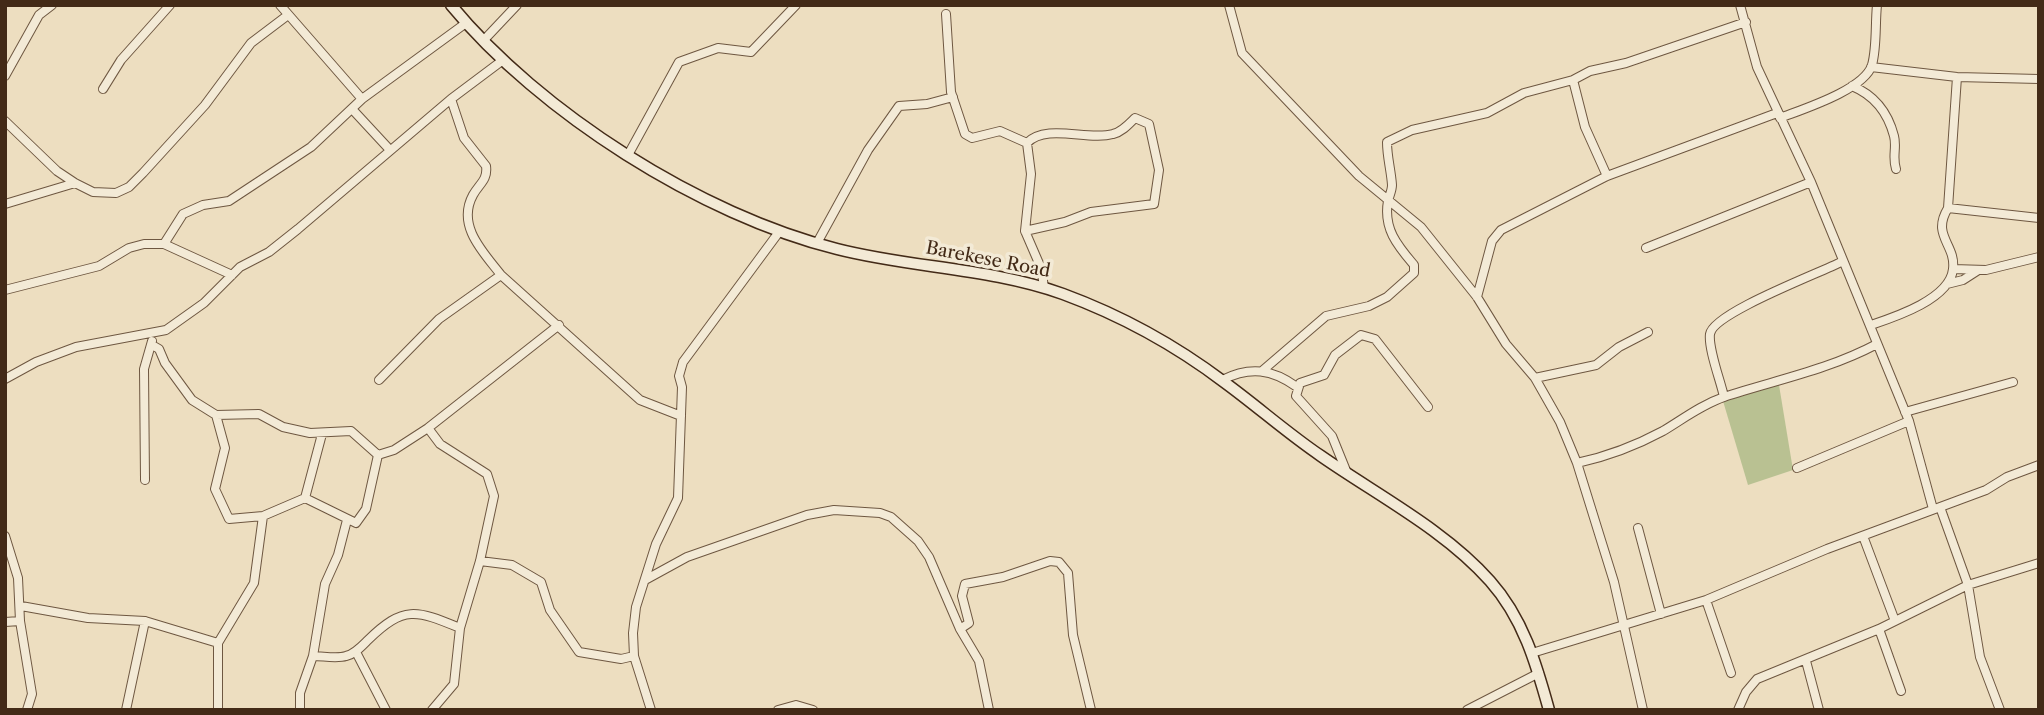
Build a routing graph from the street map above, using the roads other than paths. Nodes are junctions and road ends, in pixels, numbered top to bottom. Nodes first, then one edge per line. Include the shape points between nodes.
1 (52, 5) edge
2 (170, 5) edge
3 (280, 5) edge
4 (451, 5) edge
5 (517, 5) edge
6 (796, 5) edge
7 (1229, 5) edge
8 (1740, 5) edge
9 (1877, 5) edge
10 (946, 14) dead end
11 (288, 15) junction
12 (1746, 22) junction
13 (466, 23) junction
14 (483, 41) junction
15 (503, 60) junction
16 (1871, 66) junction
17 (5, 76) edge
18 (1957, 77) junction
19 (2039, 79) edge
20 (1573, 80) junction
21 (1852, 86) junction
22 (103, 89) dead end
23 (953, 97) junction
24 (362, 99) junction
25 (451, 99) junction
26 (352, 109) junction
27 (1779, 116) junction
28 (5, 121) edge
29 (13, 130) junction
30 (5, 136) edge
31 (1027, 143) junction
32 (390, 150) junction
33 (628, 155) junction
34 (1896, 169) dead end
35 (1607, 176) junction
36 (1811, 182) junction
37 (75, 183) junction
38 (1388, 200) junction
39 (5, 204) edge
40 (1948, 208) junction
41 (2039, 218) edge
42 (1025, 231) junction
43 (779, 232) junction
44 (817, 243) junction
45 (164, 244) junction
46 (1646, 248) dead end
47 (2039, 257) edge
48 (1841, 262) junction
49 (1953, 269) junction
50 (1977, 271) junction
51 (232, 275) junction
52 (501, 275) junction
53 (1947, 284) junction
54 (1044, 287) junction
55 (5, 290) edge
56 (1477, 298) junction
57 (559, 325) junction
58 (1871, 325) junction
59 (1648, 332) dead end
60 (152, 334) junction
61 (1877, 344) junction
62 (152, 345) junction
63 (1262, 371) junction
64 (1535, 378) junction
65 (5, 379) edge
66 (379, 380) dead end
67 (1222, 380) junction
68 (2013, 382) dead end
69 (1297, 387) junction
70 (1724, 397) junction
71 (1428, 407) dead end
72 (216, 415) junction
73 (681, 416) junction
74 (1907, 417) junction
75 (428, 428) junction
76 (322, 434) junction
77 (378, 455) junction
78 (1577, 463) junction
79 (2039, 466) edge
80 (1797, 468) dead end
81 (1348, 475) junction
82 (145, 480) dead end
83 (305, 499) junction
84 (1937, 508) junction
85 (263, 516) junction
86 (347, 520) junction
87 (1638, 528) dead end
88 (5, 536) edge
89 (1863, 536) junction
90 (480, 561) junction
91 (2039, 563) edge
92 (645, 580) junction
93 (1968, 585) junction
94 (1706, 600) junction
95 (21, 606) junction
96 (1661, 614) junction
97 (20, 621) junction
98 (145, 621) junction
99 (1895, 621) junction
100 (5, 622) edge
101 (1623, 626) junction
102 (460, 628) junction
103 (960, 629) junction
104 (1879, 629) junction
105 (218, 643) junction
106 (356, 652) junction
107 (1532, 653) junction
108 (313, 656) junction
109 (634, 656) junction
110 (1806, 661) junction
111 (1539, 673) junction
112 (1731, 673) dead end
113 (1901, 691) dead end
114 (27, 710) edge
115 (126, 710) edge
116 (218, 710) edge
117 (300, 710) edge
118 (386, 710) edge
119 (432, 710) edge
120 (651, 710) edge
121 (778, 710) edge
122 (813, 710) edge
123 (989, 710) edge
124 (1091, 710) edge
125 (1467, 710) edge
126 (1549, 710) edge
127 (1643, 710) edge
128 (1738, 710) edge
129 (1819, 710) edge
130 (2000, 710) edge

1 - 17 street via 39,15
2 - 22 street via 121,60
3 - 11 street
4 - 13 main road, Barekese Road
5 - 14 street
6 - 33 street via 751,52 718,48 679,62
7 - 38 street via 1242,53 1359,176
8 - 12 street
9 - 16 street
10 - 23 street
11 - 24 street
11 - 37 street via 251,43 205,106 128,187 105,194
12 - 20 street
12 - 27 street via 1757,67
13 - 14 main road, Barekese Road
13 - 24 street
14 - 15 main road, Barekese Road
15 - 25 street
15 - 33 main road, Barekese Road via 536,91
16 - 18 street
16 - 21 street
18 - 19 street
18 - 40 street
20 - 35 street
20 - 38 street via 1524,93 1487,113 1419,128 1387,142 1392,184
21 - 27 street
21 - 34 street via 1875,99 1885,116 1895,139
23 - 31 street via 968,137 1000,131
23 - 44 street via 899,107
24 - 26 street
25 - 32 street
25 - 52 street via 464,138 487,172 473,194 467,223
26 - 32 street
26 - 45 street via 311,147 229,201 183,214
27 - 35 street
27 - 36 street
28 - 29 street
29 - 30 street
29 - 37 street
31 - 42 street via 1031,174
31 - 42 street via 1045,135 1112,135 1135,118 1143,119 1149,124 1159,170 1157,197 1147,207 1091,212
32 - 51 street via 269,252
33 - 43 main road, Barekese Road
35 - 56 street via 1496,235
36 - 46 street
36 - 48 street
37 - 39 street
38 - 56 street via 1420,227
38 - 63 street via 1389,228 1414,265 1414,273 1369,306 1326,316
40 - 41 street
40 - 49 street via 1941,228
42 - 54 street
43 - 44 main road, Barekese Road
43 - 73 street via 683,362
44 - 54 main road, Barekese Road
45 - 51 street
45 - 55 street via 129,248 99,266
47 - 50 street
48 - 58 street
48 - 70 street via 1758,300 1714,327 1710,337
49 - 50 street
49 - 53 street
50 - 53 street
51 - 60 street via 204,303 166,330
52 - 57 street
52 - 66 street via 439,320
53 - 58 street via 1900,316
54 - 67 main road, Barekese Road via 1135,325
56 - 64 street via 1506,344
57 - 73 street via 640,400
57 - 75 street
58 - 61 street
59 - 64 street via 1596,365
60 - 62 street
60 - 65 street via 76,347
61 - 70 street via 1807,374
61 - 74 street
62 - 72 street via 192,400
62 - 82 street via 144,369
63 - 67 street via 1237,373
63 - 69 street
64 - 78 street
67 - 81 main road, Barekese Road
68 - 74 street
69 - 71 street via 1324,375 1347,343 1368,335 1376,339
69 - 81 street via 1296,396 1332,436
70 - 78 street via 1661,432
72 - 76 street via 259,414 284,427
72 - 85 street via 225,448 215,489 223,512 238,520
73 - 92 street via 678,498
74 - 80 street
74 - 84 street
75 - 77 street
75 - 90 street via 440,444 486,474 491,484 493,505
76 - 77 street via 351,431
76 - 83 street
77 - 86 street via 366,509 356,523
78 - 101 street
79 - 84 street
81 - 107 main road, Barekese Road via 1476,566 1513,612
83 - 85 street
83 - 86 street
84 - 89 street
84 - 93 street
85 - 105 street via 254,583
86 - 108 street via 325,584
87 - 96 street
88 - 95 street
89 - 94 street
89 - 99 street
90 - 102 street
90 - 109 street via 512,565 541,582 550,610 579,652 621,659
91 - 93 street
92 - 103 street via 687,556 807,514 834,510 880,513 909,533 929,557
92 - 109 street via 636,607
93 - 99 street
93 - 130 street via 1980,657
94 - 96 street
94 - 112 street
95 - 97 street
95 - 98 street via 88,618
96 - 101 street
97 - 100 street
97 - 114 street via 32,694
98 - 105 street
98 - 115 street
99 - 104 street
101 - 107 street
101 - 127 street
102 - 106 street via 422,613 405,614 389,620
102 - 119 street via 454,684
103 - 123 street via 979,662
103 - 124 street via 969,623 962,596 965,584 1059,562 1068,573 1073,635
104 - 110 street
104 - 113 street
105 - 116 street
106 - 108 street
106 - 118 street
107 - 111 main road, Barekese Road
108 - 117 street via 300,693
109 - 120 street
110 - 128 street via 1757,679
110 - 129 street
111 - 125 street
111 - 126 main road, Barekese Road
121 - 122 street via 796,705

